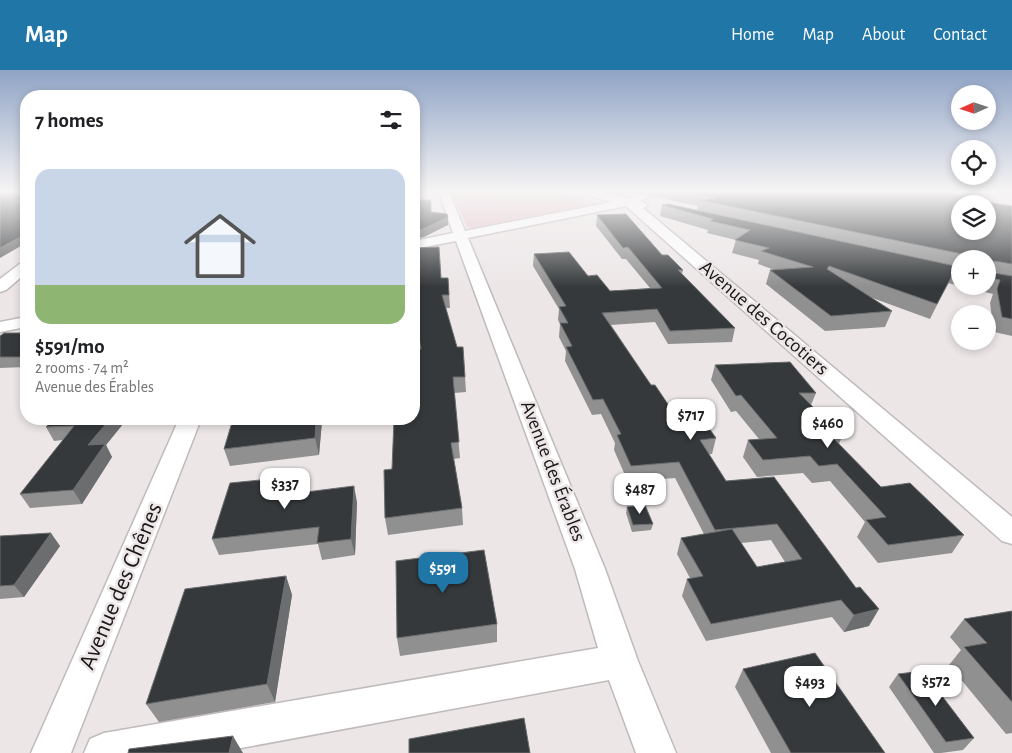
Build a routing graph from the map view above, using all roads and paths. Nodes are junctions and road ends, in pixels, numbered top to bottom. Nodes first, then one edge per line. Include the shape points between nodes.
1 (457, 224) edge
2 (521, 224) edge
3 (653, 224) edge
4 (462, 236) junction
5 (420, 243) edge
6 (20, 271) edge
7 (0, 287) edge
8 (20, 323) edge
9 (0, 327) edge
10 (188, 425) edge
11 (1012, 533) edge
12 (620, 661) junction
13 (51, 753) edge
14 (104, 753) edge
15 (656, 753) edge

1 - 4 street, Avenue des Érables
2 - 4 street
3 - 11 street, Avenue des Cocotiers
4 - 5 street
4 - 12 street, Avenue des Érables via 590,569
6 - 7 street
8 - 9 street
10 - 13 street, Avenue des Chênes
12 - 14 street
12 - 15 street, Avenue des Érables

